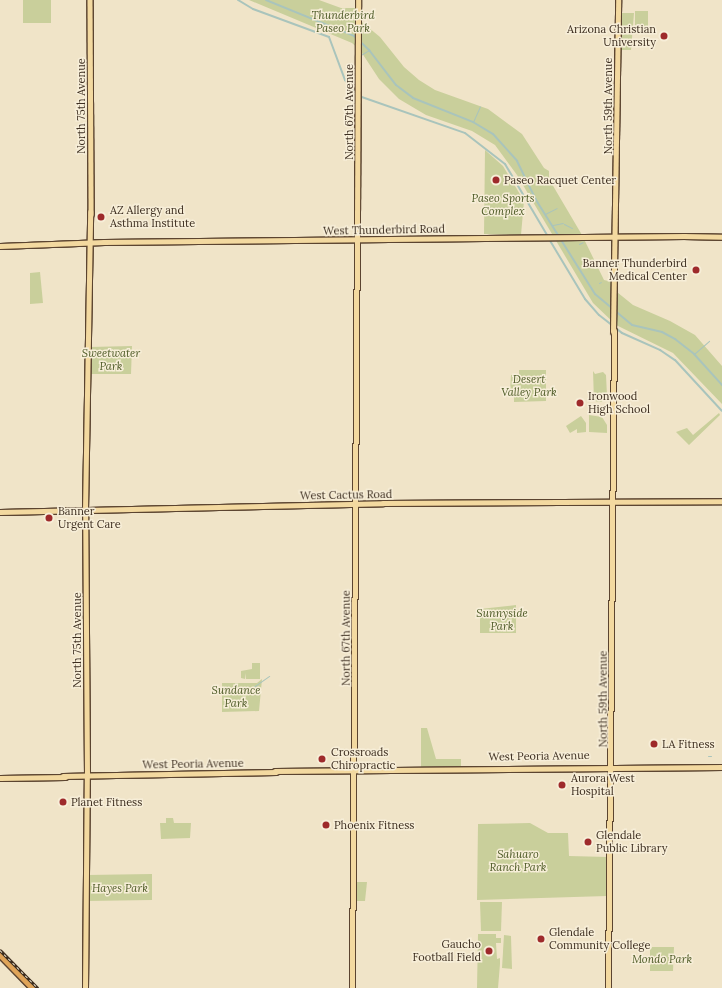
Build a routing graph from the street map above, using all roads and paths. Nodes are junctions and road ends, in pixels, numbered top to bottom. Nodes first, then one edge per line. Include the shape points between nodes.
1 (90, 0) edge
2 (359, 0) edge
3 (617, 0) edge
4 (679, 235) junction
5 (615, 236) junction
6 (653, 236) junction
7 (685, 236) junction
8 (667, 237) junction
9 (722, 237) edge
10 (357, 239) junction
11 (90, 244) junction
12 (0, 246) edge
13 (86, 478) junction
14 (612, 500) junction
15 (722, 501) edge
16 (355, 503) junction
17 (87, 509) junction
18 (0, 512) edge
19 (526, 766) junction
20 (585, 766) junction
21 (610, 766) junction
22 (722, 766) edge
23 (477, 768) junction
24 (512, 768) junction
25 (298, 770) junction
26 (354, 770) junction
27 (275, 771) junction
28 (287, 772) junction
29 (86, 775) junction
30 (0, 778) edge
31 (608, 785) junction
32 (612, 795) junction
33 (610, 832) junction
34 (0, 954) edge
35 (0, 958) edge
36 (16, 973) junction
37 (29, 988) edge
38 (33, 988) edge
39 (85, 988) edge
40 (352, 988) edge
41 (608, 988) edge

1 - 11 main road, North 75th Avenue
2 - 10 main road, North 67th Avenue
3 - 5 main road, North 59th Avenue
4 - 6 main road, West Thunderbird Road
4 - 7 main road, West Thunderbird Road
4 - 8 main road
5 - 6 main road, West Thunderbird Road
5 - 10 main road, West Thunderbird Road
5 - 14 main road, North 59th Avenue
6 - 8 main road, West Thunderbird Road
7 - 8 main road, West Thunderbird Road
7 - 9 main road, West Thunderbird Road
10 - 11 main road, West Thunderbird Road
10 - 16 main road, North 67th Avenue
11 - 12 main road, West Thunderbird Road
11 - 13 main road, North 75th Avenue
13 - 17 main road, North 75th Avenue
13 - 17 main road, North 75th Avenue
14 - 15 main road, West Cactus Road
14 - 16 main road, West Cactus Road
14 - 21 main road, North 59th Avenue
16 - 17 main road, West Cactus Road
16 - 26 main road, North 67th Avenue
17 - 18 main road, West Cactus Road
17 - 29 main road, North 75th Avenue
19 - 20 main road, West Peoria Avenue
19 - 23 main road, West Peoria Avenue
19 - 24 main road
20 - 21 main road, West Peoria Avenue
20 - 24 main road, West Peoria Avenue
21 - 22 main road, West Peoria Avenue
21 - 31 main road, North 59th Avenue
21 - 32 main road, North 59th Avenue
23 - 24 main road, West Peoria Avenue
23 - 26 main road, West Peoria Avenue
25 - 26 main road, West Peoria Avenue
25 - 27 main road, West Peoria Avenue
25 - 28 main road
26 - 28 main road, West Peoria Avenue
26 - 40 main road, North 67th Avenue
27 - 28 main road, West Peoria Avenue
27 - 29 main road, West Peoria Avenue
29 - 30 main road, West Peoria Avenue
29 - 39 main road, North 75th Avenue
31 - 32 main road
31 - 33 main road, North 59th Avenue
32 - 33 main road, North 59th Avenue
33 - 41 main road, North 59th Avenue
34 - 36 highway
35 - 36 highway
36 - 37 highway
36 - 38 highway

